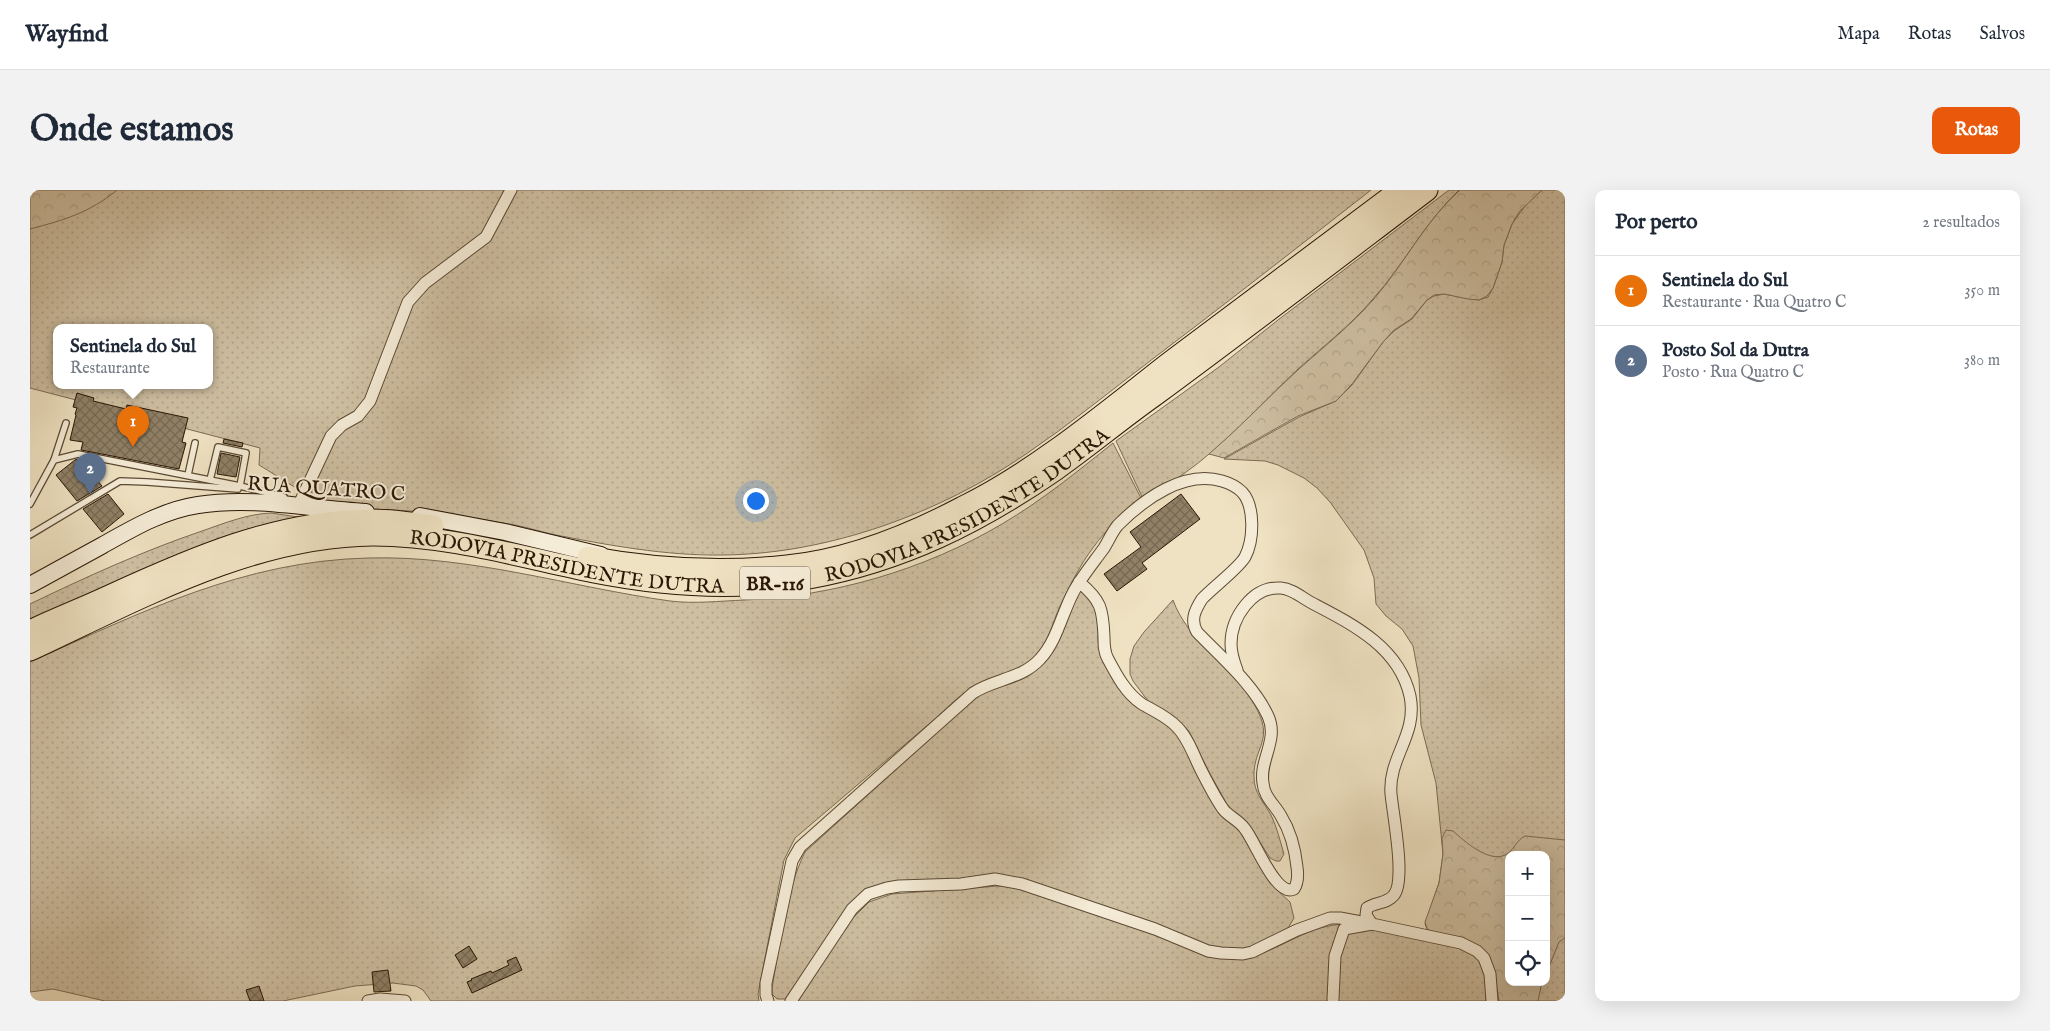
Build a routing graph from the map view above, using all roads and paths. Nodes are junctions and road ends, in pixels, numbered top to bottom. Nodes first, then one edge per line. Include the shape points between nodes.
1 (511, 190) edge
2 (1400, 190) edge
3 (1427, 190) edge
4 (66, 423) dead end
5 (195, 443) dead end
6 (54, 460) junction
7 (188, 475) junction
8 (210, 480) junction
9 (240, 486) junction
10 (262, 491) junction
11 (300, 502) junction
12 (30, 504) edge
13 (327, 509) junction
14 (30, 535) edge
15 (633, 563) junction
16 (1079, 582) junction
17 (30, 585) edge
18 (30, 631) edge
19 (30, 650) edge
20 (1240, 676) junction
21 (1372, 924) junction
22 (1334, 999) dead end
23 (368, 1001) edge
24 (404, 1001) edge
25 (768, 1001) edge
26 (791, 1001) edge
27 (1492, 1001) edge

1 - 11 street via 486,238 425,283 408,302 370,401 358,416 331,436
2 - 15 highway, RODOVIA PRESIDENTE DUTRA / BR-116 via 1118,404 965,507 863,549 789,566 709,569
3 - 19 highway, RODOVIA PRESIDENTE DUTRA / BR-116 via 1057,468 960,528 880,562 779,582 724,586 670,584 435,540 350,536 242,558 121,607
4 - 6 lane
5 - 7 lane
6 - 7 lane via 78,454
6 - 12 lane
7 - 8 lane
8 - 9 lane
8 - 9 lane via 218,447 246,453
9 - 10 lane
10 - 11 lane
10 - 14 lane via 120,482
11 - 13 lane
13 - 15 street, RUA QUATRO C via 445,520
13 - 17 street, RUA QUATRO C via 218,503 178,509 138,525
15 - 18 highway, RODOVIA PRESIDENTE DUTRA / BR-116 via 581,556 436,526 372,520 336,524 268,534 216,550
16 - 20 street via 1115,529 1150,500 1177,484 1196,478 1217,480 1236,487 1247,500 1250,511 1249,546 1239,565 1202,599 1193,622 1197,632
16 - 20 street via 1102,608 1104,648 1118,678 1141,703 1177,726 1222,808 1245,827 1260,857 1281,887 1291,891 1297,882 1294,844 1262,783 1262,772 1272,742 1271,722
16 - 25 street via 1053,641 1039,660 1019,674 973,693 800,847 792,861 766,982
20 - 21 street via 1231,644 1239,616 1254,597 1268,589 1282,588 1364,632 1387,653 1402,673 1412,710 1409,732 1390,776 1398,849 1397,890 1390,898 1367,908 1366,915
21 - 22 street via 1344,929 1335,956
21 - 26 street via 1330,918 1252,952 1233,954 1208,951 1155,929 1008,880 886,888 868,894 852,909
21 - 27 street via 1461,944 1477,951 1484,958 1490,974
23 - 24 street

